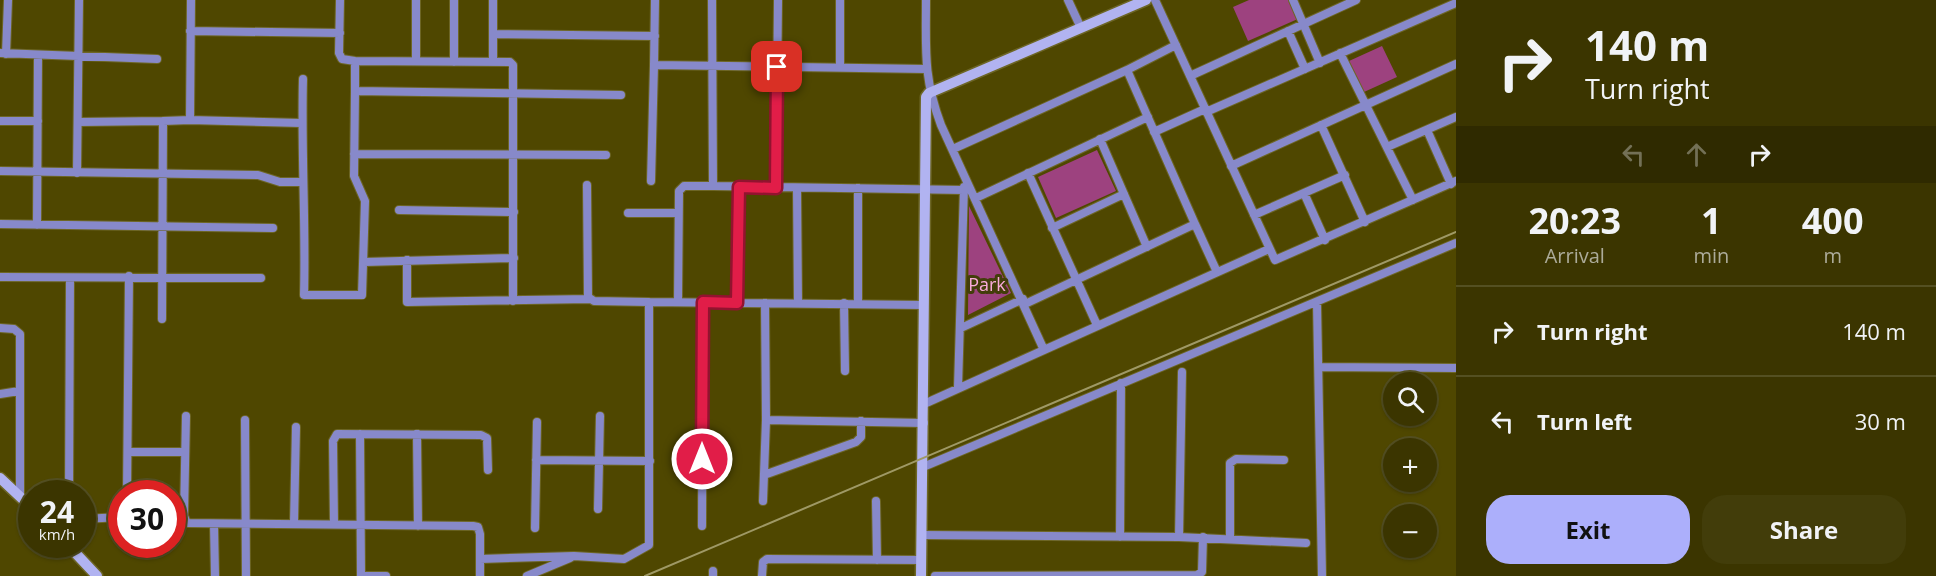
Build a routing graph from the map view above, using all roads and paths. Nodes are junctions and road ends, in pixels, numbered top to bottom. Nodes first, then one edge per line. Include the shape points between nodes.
1 (8, 0) edge
2 (79, 0) edge
3 (191, 0) edge
4 (340, 0) edge
5 (417, 0) edge
6 (454, 0) edge
7 (493, 0) edge
8 (655, 0) edge
9 (712, 0) edge
10 (778, 0) edge
11 (840, 0) edge
12 (926, 0) edge
13 (1068, 0) edge
14 (1146, 0) edge
15 (1155, 0) edge
16 (1293, 0) edge
17 (1356, 0) edge
18 (1456, 3) edge
19 (1304, 25) junction
20 (1081, 28) junction
21 (190, 31) junction
22 (1288, 31) junction
23 (340, 33) junction
24 (493, 34) junction
25 (655, 36) junction
26 (1176, 45) junction
27 (1340, 53) junction
28 (3, 54) edge
29 (38, 55) junction
30 (79, 56) junction
31 (157, 59) dead end
32 (355, 61) junction
33 (416, 61) junction
34 (493, 61) junction
35 (454, 62) junction
36 (1320, 63) junction
37 (1456, 64) edge
38 (654, 65) junction
39 (712, 66) junction
40 (777, 67) junction
41 (840, 67) junction
42 (926, 69) junction
43 (1305, 69) junction
44 (1127, 70) junction
45 (1190, 76) junction
46 (303, 80) dead end
47 (355, 91) junction
48 (514, 93) junction
49 (929, 93) junction
50 (621, 95) dead end
51 (1366, 105) junction
52 (1206, 110) junction
53 (1148, 117) junction
54 (1456, 117) edge
55 (190, 120) junction
56 (0, 121) edge
57 (164, 121) junction
58 (38, 122) junction
59 (78, 122) junction
60 (302, 123) junction
61 (1321, 125) junction
62 (1427, 130) junction
63 (1154, 132) junction
64 (1100, 139) junction
65 (1387, 147) junction
66 (953, 149) junction
67 (354, 154) junction
68 (513, 155) junction
69 (606, 155) dead end
70 (1231, 165) junction
71 (0, 171) edge
72 (38, 172) junction
73 (77, 173) junction
74 (965, 173) junction
75 (1028, 173) junction
76 (163, 175) junction
77 (1345, 175) junction
78 (651, 181) dead end
79 (301, 182) junction
80 (1454, 182) edge
81 (587, 185) dead end
82 (713, 186) junction
83 (739, 187) junction
84 (776, 188) junction
85 (797, 188) junction
86 (858, 188) junction
87 (924, 190) junction
88 (964, 190) junction
89 (1304, 192) junction
90 (1124, 194) junction
91 (976, 198) junction
92 (1413, 200) junction
93 (399, 210) dead end
94 (514, 212) junction
95 (628, 213) dead end
96 (678, 213) junction
97 (1254, 215) junction
98 (1365, 222) junction
99 (0, 224) edge
100 (1195, 224) junction
101 (37, 225) junction
102 (163, 225) junction
103 (273, 228) dead end
104 (1052, 228) junction
105 (1325, 240) junction
106 (1456, 243) edge
107 (1146, 247) junction
108 (1269, 249) junction
109 (514, 258) junction
110 (407, 260) junction
111 (364, 262) junction
112 (1216, 272) junction
113 (129, 276) junction
114 (163, 276) junction
115 (0, 277) edge
116 (70, 278) junction
117 (261, 278) dead end
118 (1075, 280) junction
119 (590, 299) junction
120 (513, 301) junction
121 (650, 302) junction
122 (678, 302) junction
123 (703, 302) junction
124 (1024, 302) junction
125 (737, 303) junction
126 (765, 303) junction
127 (798, 303) junction
128 (844, 303) junction
129 (1317, 303) junction
130 (858, 304) junction
131 (924, 305) junction
132 (162, 319) dead end
133 (1097, 325) junction
134 (961, 327) junction
135 (0, 328) edge
136 (1044, 350) junction
137 (1319, 367) junction
138 (1456, 368) edge
139 (844, 371) dead end
140 (1182, 372) dead end
141 (1121, 383) junction
142 (958, 387) junction
143 (19, 391) junction
144 (0, 394) edge
145 (924, 404) junction
146 (186, 416) dead end
147 (600, 416) dead end
148 (245, 420) dead end
149 (766, 420) junction
150 (537, 422) dead end
151 (861, 422) junction
152 (924, 423) junction
153 (296, 427) dead end
154 (360, 434) junction
155 (417, 434) junction
156 (128, 452) junction
157 (184, 452) junction
158 (536, 460) junction
159 (599, 460) junction
160 (1284, 460) dead end
161 (650, 461) junction
162 (923, 467) junction
163 (489, 470) dead end
164 (764, 476) junction
165 (0, 478) edge
166 (20, 480) edge
167 (69, 480) edge
168 (127, 480) edge
169 (18, 494) edge
170 (763, 501) dead end
171 (876, 501) dead end
172 (598, 509) dead end
173 (247, 522) junction
174 (294, 523) junction
175 (214, 524) junction
176 (334, 524) junction
177 (361, 524) junction
178 (418, 526) junction
179 (702, 526) dead end
180 (535, 528) dead end
181 (921, 535) junction
182 (1120, 537) junction
183 (1179, 537) junction
184 (1203, 537) junction
185 (1230, 538) junction
186 (1306, 543) dead end
187 (574, 556) junction
188 (80, 558) edge
189 (480, 560) junction
190 (877, 560) junction
191 (921, 561) junction
192 (97, 576) edge
193 (215, 576) edge
194 (246, 576) edge
195 (361, 576) edge
196 (386, 576) edge
197 (480, 576) edge
198 (527, 576) edge
199 (762, 576) edge
200 (921, 576) edge
201 (935, 576) edge
202 (983, 576) edge
203 (1179, 576) edge
204 (1322, 576) edge

1 - 28 street
2 - 30 street
3 - 21 street
4 - 23 street
5 - 33 street
6 - 35 street
7 - 24 street
8 - 25 street
9 - 39 street
10 - 40 street
11 - 41 street
12 - 42 street
13 - 20 street
14 - 20 street
15 - 26 street
16 - 19 street
17 - 19 street
18 - 27 street
19 - 22 street
19 - 36 street
20 - 49 street
21 - 23 street
21 - 55 street
22 - 43 street
22 - 45 street
23 - 32 street via 340,57
24 - 25 street
24 - 34 street
25 - 38 street
26 - 44 street
26 - 45 street
27 - 36 street
27 - 51 street
28 - 29 street
29 - 30 street
29 - 58 street
30 - 31 street
30 - 59 street
32 - 33 street
32 - 47 street
33 - 35 street
34 - 35 street
34 - 48 street via 513,64
36 - 43 street
37 - 51 street
38 - 39 street
38 - 78 street
39 - 40 street
39 - 82 street
40 - 41 street
40 - 84 street
41 - 42 street
42 - 49 street
43 - 52 street
44 - 53 street
44 - 66 street
45 - 52 street
46 - 60 street
47 - 48 street
47 - 67 street
48 - 50 street
48 - 68 street
49 - 66 street
49 - 87 street via 925,102
51 - 61 street
51 - 65 street
52 - 63 street
52 - 70 street
53 - 63 street
53 - 64 street
54 - 62 street
55 - 57 street
55 - 60 street
56 - 58 street
57 - 59 street
57 - 76 street
58 - 72 street
59 - 73 street
60 - 79 street
61 - 70 street
61 - 77 street
62 - 65 street
62 - 80 street
63 - 100 street
64 - 75 street
64 - 90 street
65 - 92 street
66 - 74 street
67 - 68 street
67 - 111 street via 355,179 365,198
68 - 69 street
68 - 94 street
70 - 97 street
71 - 72 street
72 - 73 street
72 - 101 street
73 - 76 street
74 - 88 street
74 - 91 street
75 - 91 street
75 - 104 street
76 - 79 street via 263,176 280,182
76 - 102 street
77 - 89 street
77 - 98 street
79 - 111 street via 306,221 304,295 362,295
80 - 92 street
81 - 119 street
82 - 83 street
82 - 96 street via 681,187
83 - 84 street
83 - 125 street
84 - 85 street
85 - 86 street
85 - 127 street
86 - 87 street
86 - 130 street
87 - 88 street
87 - 131 street
88 - 134 street
89 - 97 street
89 - 105 street
90 - 104 street
90 - 107 street
91 - 124 street
92 - 98 street
93 - 94 street
94 - 109 street
95 - 96 street
96 - 122 street
97 - 108 street
98 - 105 street
99 - 101 street
100 - 107 street
100 - 112 street
101 - 102 street
102 - 103 street
102 - 114 street
104 - 118 street
105 - 108 street via 1279,261
106 - 129 street
107 - 118 street
108 - 112 street
109 - 110 street
109 - 120 street
110 - 111 street
110 - 120 street via 407,302
112 - 133 street
113 - 114 street
113 - 116 street
113 - 156 street
114 - 117 street
114 - 132 street
115 - 116 street
116 - 167 street
118 - 124 street
118 - 133 street
119 - 120 street
119 - 121 street
121 - 122 street
121 - 161 street
122 - 123 street
123 - 125 street
123 - 179 street
124 - 134 street
124 - 136 street
125 - 126 street
126 - 127 street
126 - 149 street
127 - 128 street
128 - 130 street
128 - 139 street
129 - 137 street
129 - 141 street
130 - 131 street
131 - 145 street
133 - 136 street
134 - 142 street
135 - 143 street via 14,329 20,334
136 - 142 street
137 - 138 street
137 - 204 street
140 - 183 street
141 - 162 street
141 - 182 street
142 - 145 street
143 - 144 street
143 - 166 street
145 - 152 street
146 - 157 street
147 - 159 street
148 - 173 street
149 - 151 street
149 - 164 street
150 - 158 street
151 - 152 street
151 - 164 street via 861,437 856,442
152 - 162 street
153 - 174 street
154 - 155 street
154 - 176 street via 334,437
154 - 177 street
155 - 163 street via 485,436
155 - 178 street
156 - 157 street
156 - 168 street
157 - 175 street via 184,519 190,524
158 - 159 street
158 - 180 street
159 - 161 street
159 - 172 street
160 - 185 street via 1236,459 1230,463
161 - 187 street via 648,548 624,559
162 - 181 street
164 - 170 street
165 - 169 street
171 - 190 street
173 - 174 street
173 - 175 street
173 - 194 street
174 - 176 street
175 - 193 street
176 - 177 street
177 - 178 street
177 - 195 street
178 - 189 street via 478,527
181 - 182 street
181 - 191 street
182 - 183 street
183 - 184 street
184 - 185 street
184 - 203 street via 1202,572
185 - 186 street
187 - 189 street
187 - 198 street
188 - 192 street
189 - 197 street
190 - 191 street
190 - 199 street via 767,559
191 - 200 street
195 - 196 street
201 - 202 street
202 - 203 street

